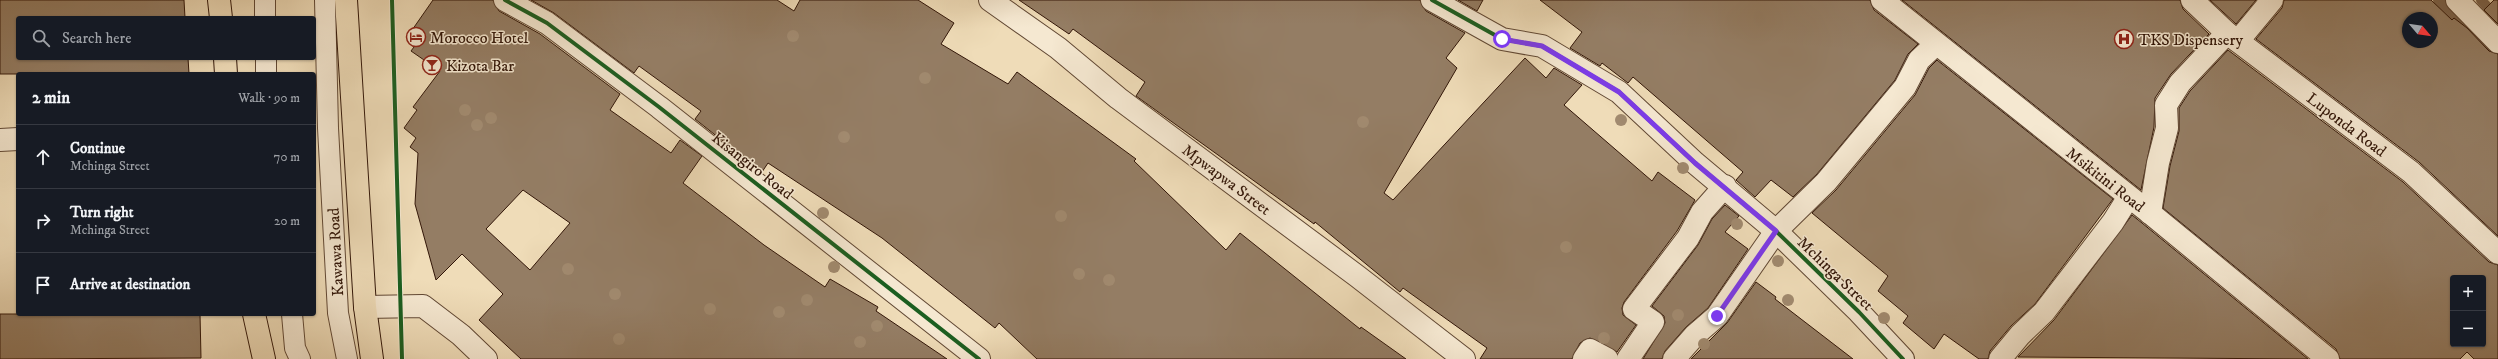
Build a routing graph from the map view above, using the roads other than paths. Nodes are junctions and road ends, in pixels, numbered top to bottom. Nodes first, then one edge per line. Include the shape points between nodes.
1 (219, 0) edge
2 (265, 0) edge
3 (325, 0) edge
4 (346, 0) edge
5 (505, 0) edge
6 (990, 0) edge
7 (1432, 0) edge
8 (1882, 0) edge
9 (2192, 0) edge
10 (2272, 0) edge
11 (2457, 0) edge
12 (221, 16) edge
13 (266, 16) edge
14 (2233, 37) junction
15 (2498, 42) edge
16 (1936, 44) junction
17 (225, 60) edge
18 (266, 60) edge
19 (226, 72) edge
20 (266, 72) edge
21 (16, 139) edge
22 (0, 140) edge
23 (1725, 186) junction
24 (2128, 198) junction
25 (2150, 213) junction
26 (1776, 231) junction
27 (2498, 253) edge
28 (365, 306) junction
29 (254, 316) edge
30 (292, 316) edge
31 (264, 359) edge
32 (300, 359) edge
33 (347, 359) edge
34 (372, 359) edge
35 (486, 359) edge
36 (979, 359) edge
37 (1464, 359) edge
38 (1584, 359) edge
39 (1608, 359) edge
40 (1628, 359) edge
41 (1674, 359) edge
42 (1903, 359) edge
43 (2000, 359) edge
44 (2328, 359) edge

1 - 12 main road
2 - 13 lane
3 - 33 lane, Kawawa Road via 328,128 338,312
4 - 28 main road, Kawawa Road
5 - 36 street, Kisangiro Road via 547,24 658,107
6 - 37 street, Mpwapwa Street via 1058,48 1118,98
7 - 23 street, Mchinga Street via 1502,39 1542,46 1619,92 1695,163
8 - 16 street, Msikitini Road
9 - 14 street, Luponda Road
10 - 14 street
11 - 15 street
14 - 25 street via 2180,83 2166,105 2167,128
14 - 27 street, Luponda Road via 2411,172
16 - 24 street, Msikitini Road
16 - 26 street via 1919,60 1905,87 1826,182
17 - 19 main road
18 - 20 lane
21 - 22 street
23 - 26 street, Mchinga Street
23 - 40 street via 1702,212 1688,238 1634,309 1653,322
24 - 25 street, Msikitini Road
24 - 43 street via 2113,222 2044,312
25 - 44 street, Msikitini Road
26 - 41 street, Mchinga Street via 1717,316 1695,335
26 - 42 street, Mchinga Street
28 - 34 main road, Kawawa Road
28 - 35 street via 423,306 461,335
29 - 31 main road
30 - 32 lane
38 - 39 street via 1590,350

